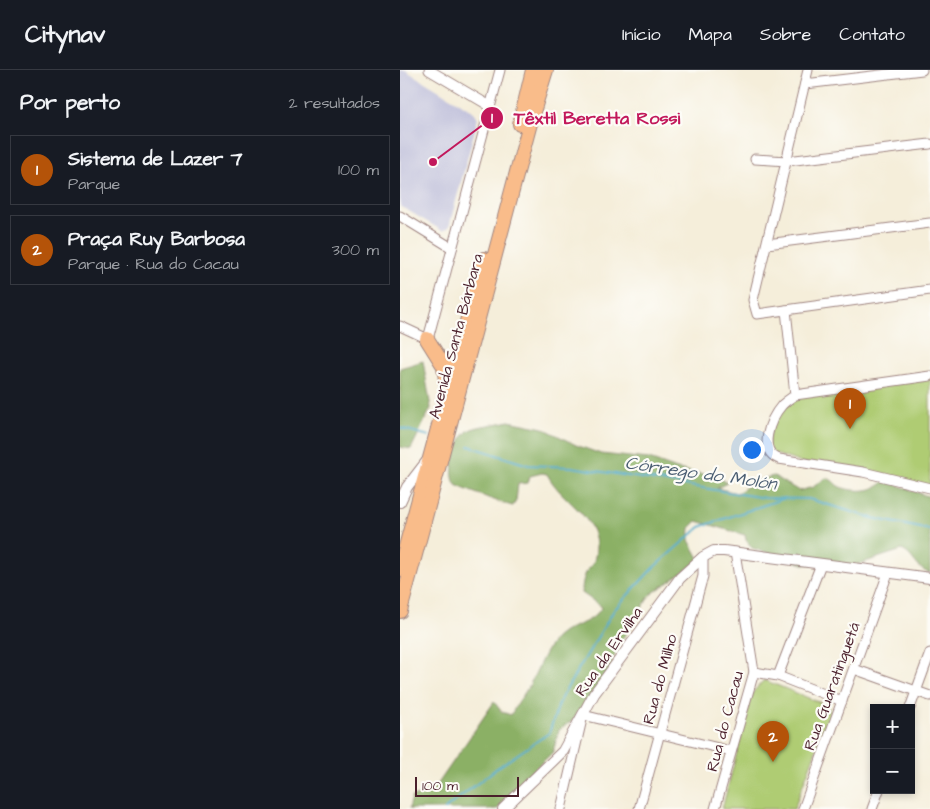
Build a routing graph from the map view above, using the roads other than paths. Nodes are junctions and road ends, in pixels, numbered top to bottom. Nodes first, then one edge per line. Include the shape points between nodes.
1 (429, 70) edge
2 (500, 70) edge
3 (533, 70) edge
4 (546, 70) edge
5 (808, 70) edge
6 (922, 70) edge
7 (805, 84) junction
8 (490, 106) junction
9 (930, 144) edge
10 (755, 159) dead end
11 (786, 161) junction
12 (400, 216) edge
13 (930, 223) edge
14 (767, 244) junction
15 (452, 248) junction
16 (930, 290) edge
17 (786, 310) junction
18 (400, 326) edge
19 (427, 339) junction
20 (930, 376) edge
21 (447, 395) junction
22 (795, 395) junction
23 (431, 457) junction
24 (404, 486) edge
25 (930, 488) edge
26 (400, 502) edge
27 (735, 552) junction
28 (702, 557) junction
29 (821, 564) junction
30 (400, 569) edge
31 (888, 573) junction
32 (930, 578) edge
33 (400, 610) edge
34 (930, 653) edge
35 (854, 669) junction
36 (754, 672) junction
37 (778, 676) junction
38 (916, 691) junction
39 (930, 696) edge
40 (842, 701) junction
41 (911, 704) edge
42 (583, 715) junction
43 (660, 734) junction
44 (731, 751) junction
45 (878, 794) edge
46 (503, 809) edge
47 (561, 809) edge
48 (639, 809) edge
49 (715, 809) edge
50 (803, 809) edge
51 (872, 809) edge

1 - 8 street
2 - 8 street
3 - 21 main road, Avenida Santa Bárbara
4 - 33 main road, Avenida Santa Bárbara via 532,112
5 - 7 street
6 - 7 street
7 - 11 street
8 - 15 street
9 - 11 street
10 - 11 street
11 - 14 street
12 - 15 street
13 - 14 street
14 - 17 street via 753,300 757,314
15 - 19 street
16 - 17 street
17 - 22 street
18 - 19 street
19 - 21 main road via 444,366
20 - 22 street
21 - 23 main road, Avenida Santa Bárbara
22 - 25 street via 774,418 766,440 771,456
23 - 24 street
23 - 30 main road, Avenida Santa Bárbara
24 - 26 street
27 - 28 street via 714,551
27 - 29 street
27 - 36 street, Rua do Cacau
28 - 42 street, Rua da Ervilha via 680,578 607,676
28 - 43 street, Rua do Milho via 703,576
29 - 31 street
29 - 37 street
31 - 32 street
31 - 35 street, Rua Guaratinguetá
34 - 38 street
35 - 38 street
35 - 40 street, Rua Guaratinguetá
36 - 37 street
36 - 44 street, Rua do Cacau
37 - 40 street
38 - 39 street
38 - 41 street
40 - 50 street, Rua Guaratinguetá
42 - 43 street
42 - 46 street, Rua da Ervilha via 563,751
42 - 47 street
43 - 44 street
43 - 48 street, Rua do Milho
44 - 49 street, Rua do Cacau
45 - 51 street

